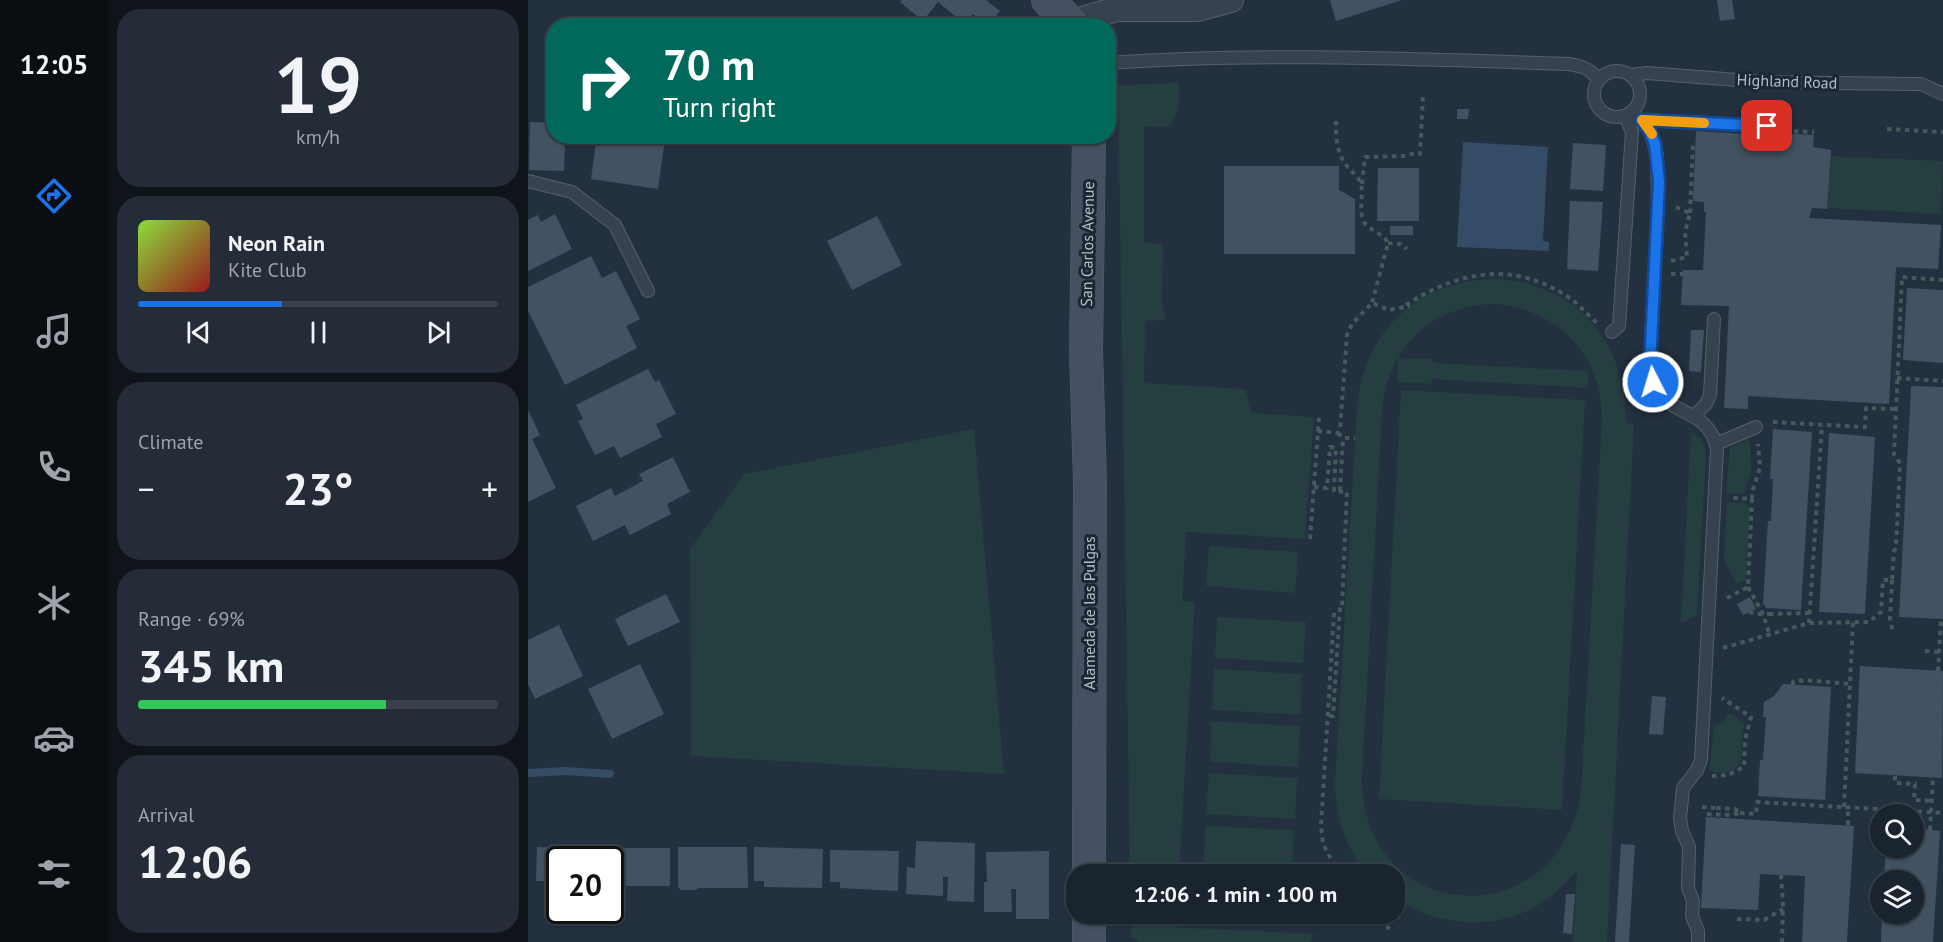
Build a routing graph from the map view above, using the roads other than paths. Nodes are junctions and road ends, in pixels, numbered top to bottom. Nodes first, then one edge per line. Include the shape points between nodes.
1 (1048, 0) edge
2 (1231, 0) edge
3 (1197, 5) edge
4 (1066, 18) edge
5 (1090, 18) edge
6 (1116, 63) edge
7 (1630, 75) junction
8 (1599, 79) junction
9 (1943, 94) edge
10 (1629, 114) junction
11 (1642, 120) junction
12 (1767, 126) road end
13 (1089, 144) edge
14 (528, 181) edge
15 (648, 291) dead end
16 (1714, 318) dead end
17 (1612, 332) road end
18 (1086, 351) joint
19 (1694, 416) junction
20 (1755, 427) road end
21 (1716, 444) junction
22 (1089, 864) edge
23 (1089, 924) edge
24 (1089, 942) edge
25 (1698, 942) edge

1 - 4 main road
2 - 3 street
3 - 5 street via 1117,9
6 - 8 lane via 1198,58 1380,58 1576,65 1593,71
7 - 8 lane via 1611,71
7 - 9 lane, Highland Road via 1922,84
7 - 10 lane via 1640,92 1637,106
8 - 10 lane via 1593,95 1599,110 1612,117
10 - 11 lane
10 - 17 lane via 1632,132 1619,326
11 - 12 lane
11 - 19 lane via 1655,144 1659,182 1650,374 1664,400
13 - 18 main road, San Carlos Avenue
14 - 15 lane via 572,192 615,225
16 - 19 lane via 1711,392
18 - 22 main road, Alameda de las Pulgas via 1090,482
19 - 21 lane via 1712,431
20 - 21 lane
21 - 25 lane via 1702,753 1698,769 1683,788 1680,818 1689,847 1688,887
23 - 24 main road

